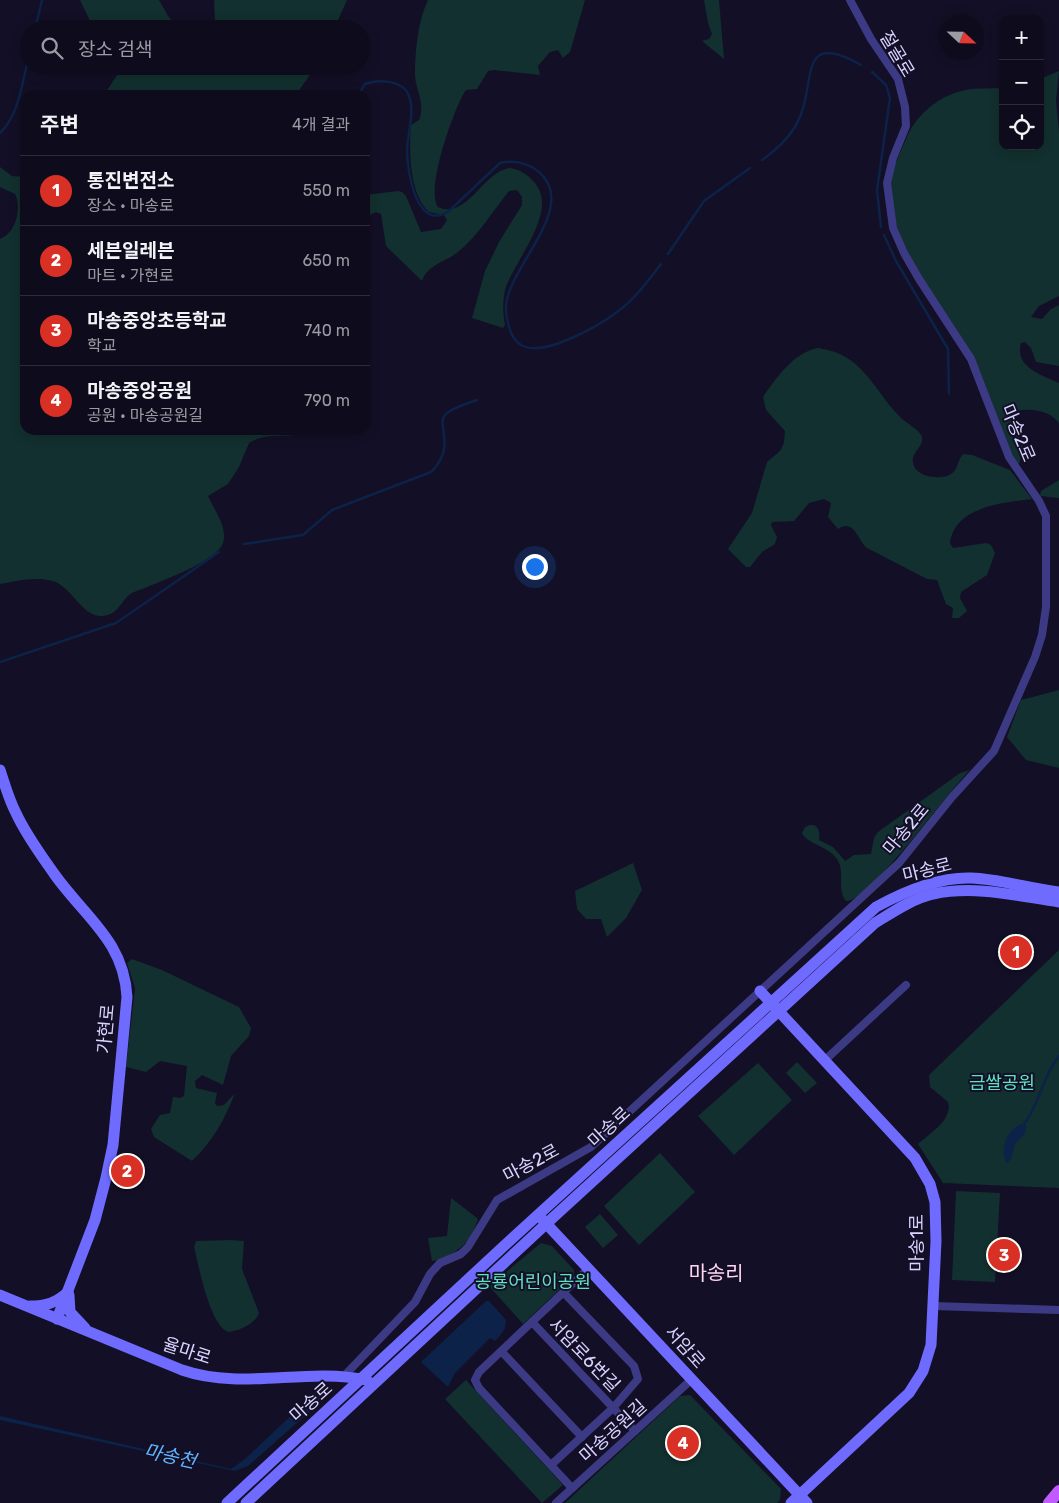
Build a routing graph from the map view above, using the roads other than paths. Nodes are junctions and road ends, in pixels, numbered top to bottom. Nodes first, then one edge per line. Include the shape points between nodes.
1 (850, 0) edge
2 (906, 126) joint
3 (0, 770) edge
4 (1059, 892) edge
5 (1059, 902) edge
6 (906, 985) dead end
7 (760, 991) junction
8 (775, 1008) junction
9 (824, 1061) junction
10 (538, 1215) junction
11 (546, 1224) junction
12 (588, 1269) junction
13 (69, 1291) junction
14 (564, 1293) junction
15 (0, 1295) edge
16 (25, 1306) junction
17 (934, 1306) junction
18 (1059, 1310) edge
19 (57, 1319) junction
20 (532, 1322) junction
21 (90, 1333) junction
22 (502, 1352) junction
23 (344, 1376) junction
24 (362, 1379) junction
25 (691, 1380) junction
26 (375, 1382) junction
27 (613, 1408) junction
28 (635, 1431) junction
29 (582, 1437) junction
30 (551, 1465) junction
31 (572, 1488) junction
32 (1059, 1491) edge
33 (799, 1500) edge
34 (227, 1503) edge
35 (246, 1503) edge
36 (556, 1503) edge
37 (1049, 1503) edge

1 - 2 street, 절골로 via 898,79
2 - 7 street, 마송2로 via 887,183 894,228 919,279 966,352 983,386 1009,457 1043,509 1047,540 1044,623 1023,688 1001,737 985,763 952,797 898,863
3 - 13 street, 가현로 via 25,830 55,876 114,947 126,976 114,1145 95,1220
4 - 8 street, 마송로 via 970,878 925,885 897,895 876,907
5 - 8 street, 마송로 via 1002,892 966,890 932,894 875,923
6 - 9 street
7 - 8 street, 마송1로
7 - 23 street, 마송2로 via 591,1147 496,1200 468,1247 461,1254 440,1263 415,1302
8 - 9 street, 마송1로
8 - 10 street, 마송로 via 682,1083
8 - 11 street, 마송로
9 - 17 street, 마송1로 via 915,1158 930,1184 935,1202 936,1228
10 - 11 street, 서암로
10 - 24 street, 마송로
11 - 12 street, 서암로
11 - 26 street, 마송로
12 - 14 street, 서암로6번길
12 - 25 street, 서암로
13 - 16 street via 48,1305
13 - 19 street, 가현로
13 - 21 street via 70,1312
14 - 20 street, 서암로6번길
14 - 27 street, 서암로6번길 via 638,1372 634,1386
15 - 16 street, 율마로
16 - 19 street, 율마로
17 - 18 street
17 - 33 street, 마송1로 via 931,1345 918,1380 909,1393
19 - 21 street, 율마로
20 - 22 street, 서암로6번길
20 - 27 street, 서암로6번길
21 - 23 street, 율마로 via 203,1376 240,1381
22 - 29 street
22 - 30 street, 서암로6번길 via 479,1372 476,1384
23 - 24 street, 율마로
24 - 26 street, 율마로
24 - 34 street, 마송로
25 - 28 street, 마송공원길
25 - 33 street, 서암로
26 - 35 street, 마송로
27 - 28 street, 서암로6번길
27 - 29 street, 서암로6번길
28 - 31 street, 마송공원길
29 - 30 street, 서암로6번길
30 - 31 street, 서암로6번길
31 - 36 street, 마송공원길
32 - 37 main road

